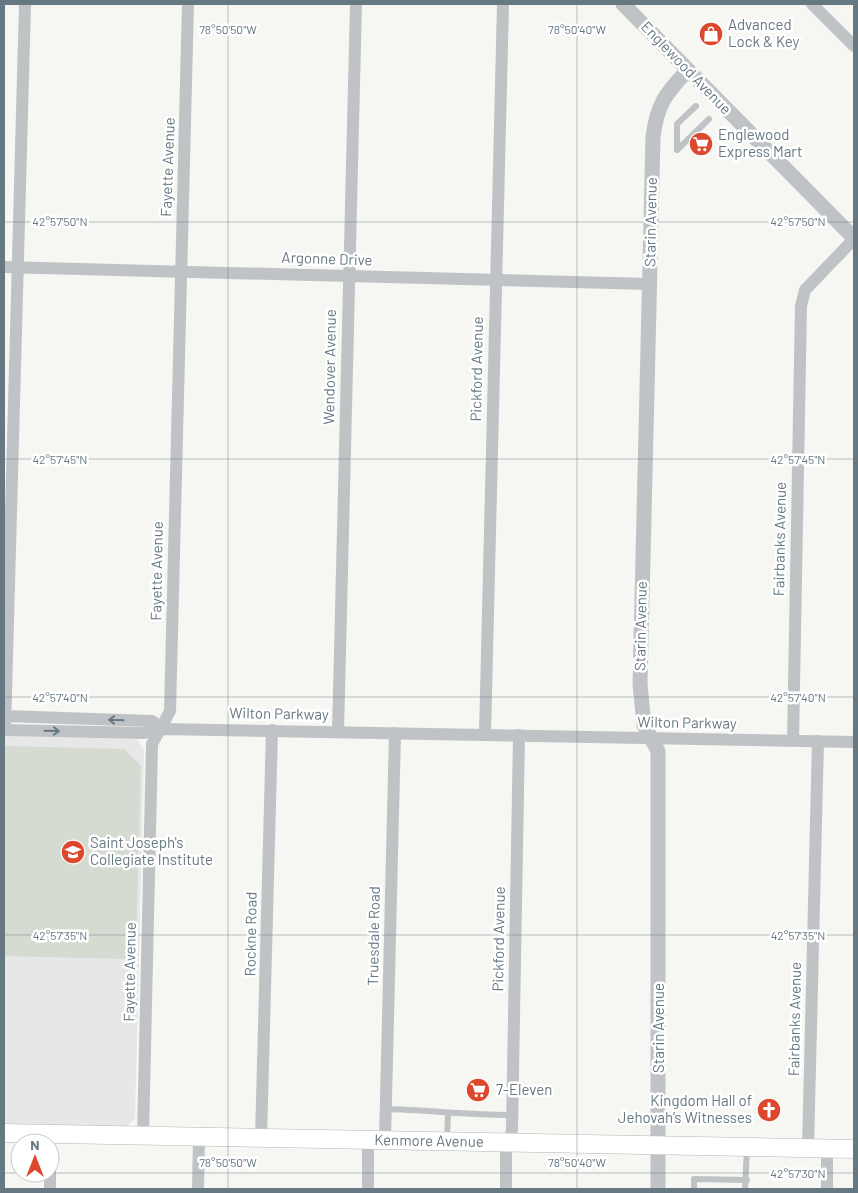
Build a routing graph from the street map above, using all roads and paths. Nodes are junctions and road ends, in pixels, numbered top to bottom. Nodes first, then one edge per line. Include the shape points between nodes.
1 (25, 4) edge
2 (188, 4) edge
3 (356, 4) edge
4 (503, 4) edge
5 (623, 4) edge
6 (812, 4) edge
7 (854, 46) edge
8 (687, 71) junction
9 (696, 106) dead end
10 (709, 119) dead end
11 (854, 238) edge
12 (4, 267) edge
13 (18, 268) junction
14 (181, 271) junction
15 (348, 276) junction
16 (495, 280) junction
17 (650, 284) junction
18 (4, 716) edge
19 (162, 729) junction
20 (4, 730) edge
21 (272, 730) junction
22 (338, 732) junction
23 (395, 732) junction
24 (485, 734) junction
25 (519, 735) junction
26 (652, 738) junction
27 (792, 741) junction
28 (818, 741) junction
29 (854, 742) edge
30 (386, 1109) junction
31 (448, 1114) junction
32 (512, 1115) junction
33 (143, 1136) junction
34 (198, 1136) junction
35 (262, 1138) junction
36 (377, 1140) junction
37 (447, 1141) junction
38 (60, 1142) edge
39 (509, 1142) junction
40 (658, 1145) junction
41 (747, 1147) junction
42 (808, 1148) junction
43 (827, 1148) junction
44 (854, 1149) edge
45 (747, 1180) junction
46 (198, 1189) edge
47 (368, 1189) edge
48 (506, 1189) edge
49 (658, 1189) edge
50 (694, 1189) edge
51 (745, 1189) edge
52 (750, 1189) edge
53 (827, 1189) edge

1 - 13 street
2 - 14 street, Fayette Avenue
3 - 15 street, Wendover Avenue
4 - 16 street, Pickford Avenue
5 - 8 street, Englewood Avenue
6 - 7 street
8 - 11 street, Englewood Avenue
8 - 17 street, Starin Avenue via 661,101 655,118
9 - 10 lane via 677,124 677,150
11 - 27 street, Fairbanks Avenue via 805,290 801,306
12 - 13 street, Argonne Drive
13 - 14 street, Argonne Drive
13 - 18 street
14 - 15 street, Argonne Drive
14 - 19 street, Fayette Avenue via 170,712
15 - 16 street, Argonne Drive
15 - 22 street, Wendover Avenue
16 - 17 street, Argonne Drive
16 - 24 street, Pickford Avenue
17 - 26 street, Starin Avenue via 640,684 644,725
19 -> 18 street, Wilton Parkway via 152,721
18 - 20 street
20 -> 19 street, Wilton Parkway via 144,733
19 - 21 street, Wilton Parkway
19 - 33 street, Fayette Avenue via 152,744
21 - 22 street, Wilton Parkway
21 - 35 street, Rockne Road
22 - 23 street, Wilton Parkway
23 - 24 street, Wilton Parkway
23 - 30 street, Truesdale Road
24 - 25 street, Wilton Parkway
25 - 26 street, Wilton Parkway
25 - 32 street, Pickford Avenue
26 - 27 street, Wilton Parkway
26 - 40 street, Starin Avenue via 658,751
27 - 28 street, Wilton Parkway
28 - 29 street, Wilton Parkway
28 - 42 street, Fairbanks Avenue
30 - 31 lane via 437,1110
30 - 36 street, Truesdale Road
31 - 32 lane
31 - 37 lane
32 - 39 street, Pickford Avenue
33 - 34 main road, Kenmore Avenue
33 - 38 main road, Kenmore Avenue
34 - 35 main road, Kenmore Avenue
34 - 46 street
35 - 36 main road, Kenmore Avenue
36 - 37 main road, Kenmore Avenue
36 - 47 street, Truesdale Road
37 - 39 main road, Kenmore Avenue
39 - 40 main road, Kenmore Avenue
39 - 48 street, Pickford Avenue
40 - 41 main road, Kenmore Avenue
40 - 49 street, Starin Avenue
41 - 42 main road, Kenmore Avenue
41 - 45 lane
42 - 43 main road, Kenmore Avenue
43 - 44 main road, Kenmore Avenue
43 - 53 street
45 - 50 lane via 694,1179
45 - 51 lane
45 - 52 lane

